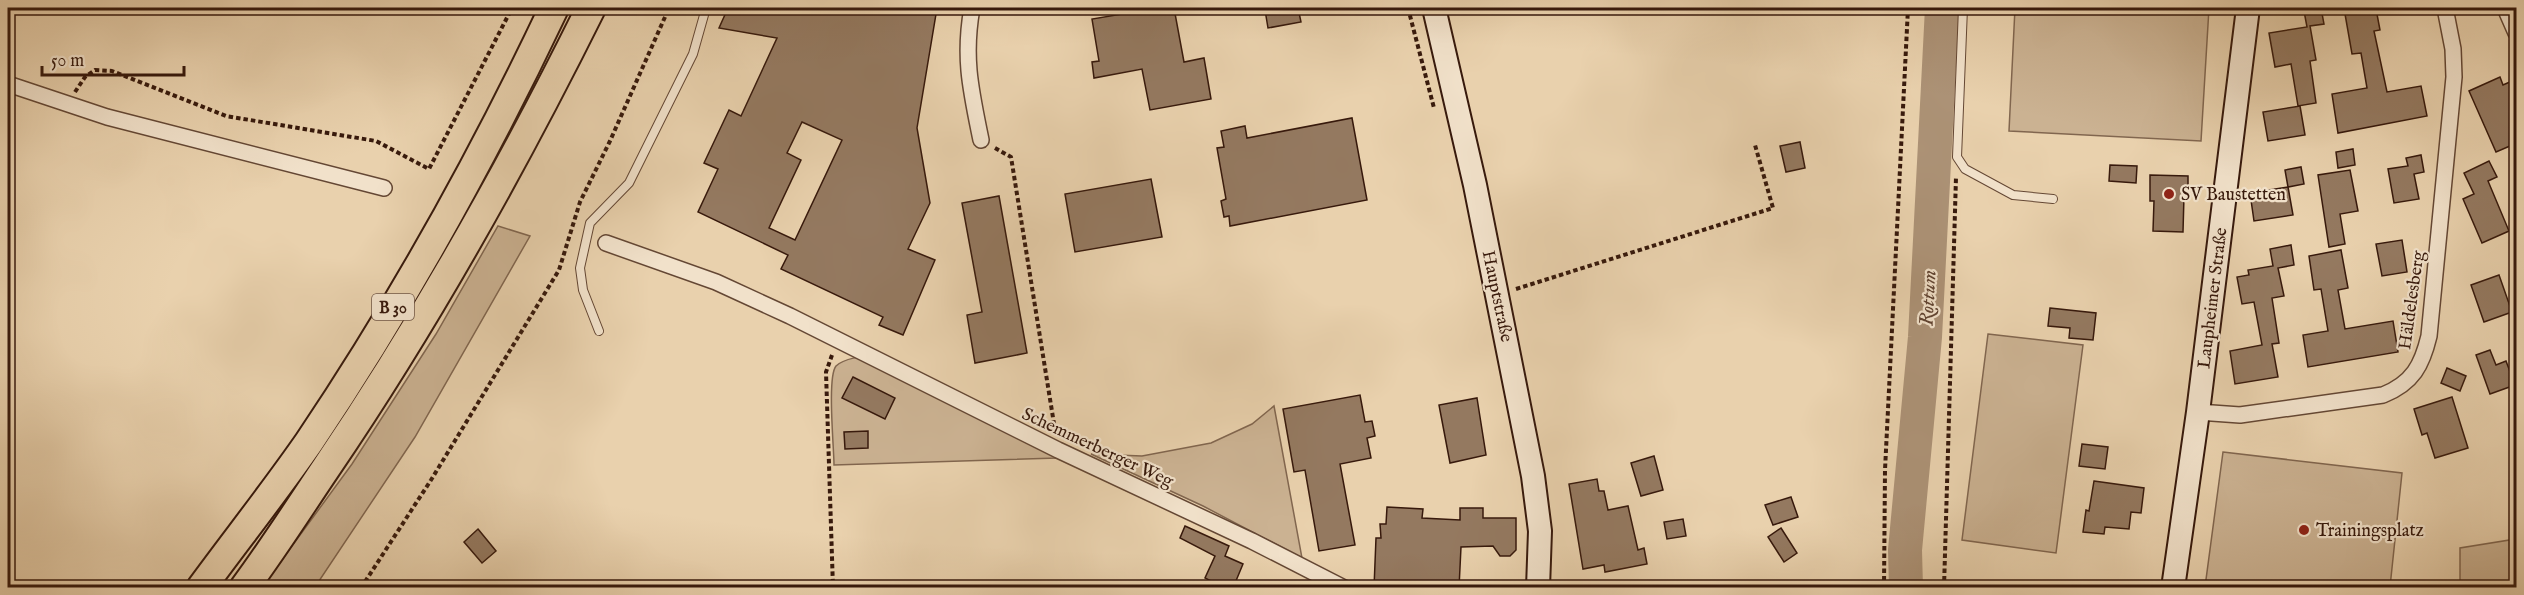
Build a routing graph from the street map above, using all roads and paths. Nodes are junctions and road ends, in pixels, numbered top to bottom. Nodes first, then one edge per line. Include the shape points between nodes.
1 (512, 8) edge
2 (554, 8) edge
3 (591, 8) edge
4 (669, 8) edge
5 (706, 8) edge
6 (972, 8) edge
7 (1434, 8) edge
8 (1908, 8) edge
9 (1964, 8) edge
10 (2248, 8) edge
11 (2445, 8) edge
12 (2505, 8) edge
13 (2517, 33) edge
14 (8, 84) edge
15 (66, 104) junction
16 (981, 140) joint
17 (1755, 145) dead end
18 (1957, 157) junction
19 (384, 188) dead end
20 (2053, 199) dead end
21 (606, 243) dead end
22 (1498, 295) junction
23 (599, 331) dead end
24 (836, 341) junction
25 (2198, 412) junction
26 (1058, 450) junction
27 (201, 588) edge
28 (243, 588) edge
29 (361, 588) edge
30 (833, 588) edge
31 (1344, 588) edge
32 (1538, 588) edge
33 (1884, 588) edge
34 (1944, 588) edge
35 (2173, 588) edge

1 - 15 path via 429,169 376,141 226,116 112,71 95,70
2 - 27 highway, B 30 via 433,243 308,442
3 - 28 highway, B 30 via 450,273 340,447
4 - 29 path via 580,201 559,270
5 - 23 lane via 693,54 629,183 590,223 579,268
6 - 16 street via 967,38 968,73
7 - 22 main road, Hauptstraße
8 - 33 path via 1885,470
9 - 18 lane
10 - 25 main road, Laupheimer Straße
11 - 25 street, Häldelesberg via 2453,49 2452,110 2423,360 2404,383 2383,395 2240,415
12 - 13 street
14 - 15 street
15 - 19 street
16 - 26 path via 1011,157
17 - 22 path via 1773,208
18 - 20 lane via 1965,170 2013,195
18 - 34 path
21 - 24 street, Schemmerberger Weg via 716,282
22 - 32 main road, Hauptstraße via 1533,476 1540,531
24 - 26 street, Schemmerberger Weg
24 - 30 path via 826,372
25 - 35 main road, Laupheimer Straße
26 - 31 street, Schemmerberger Weg

